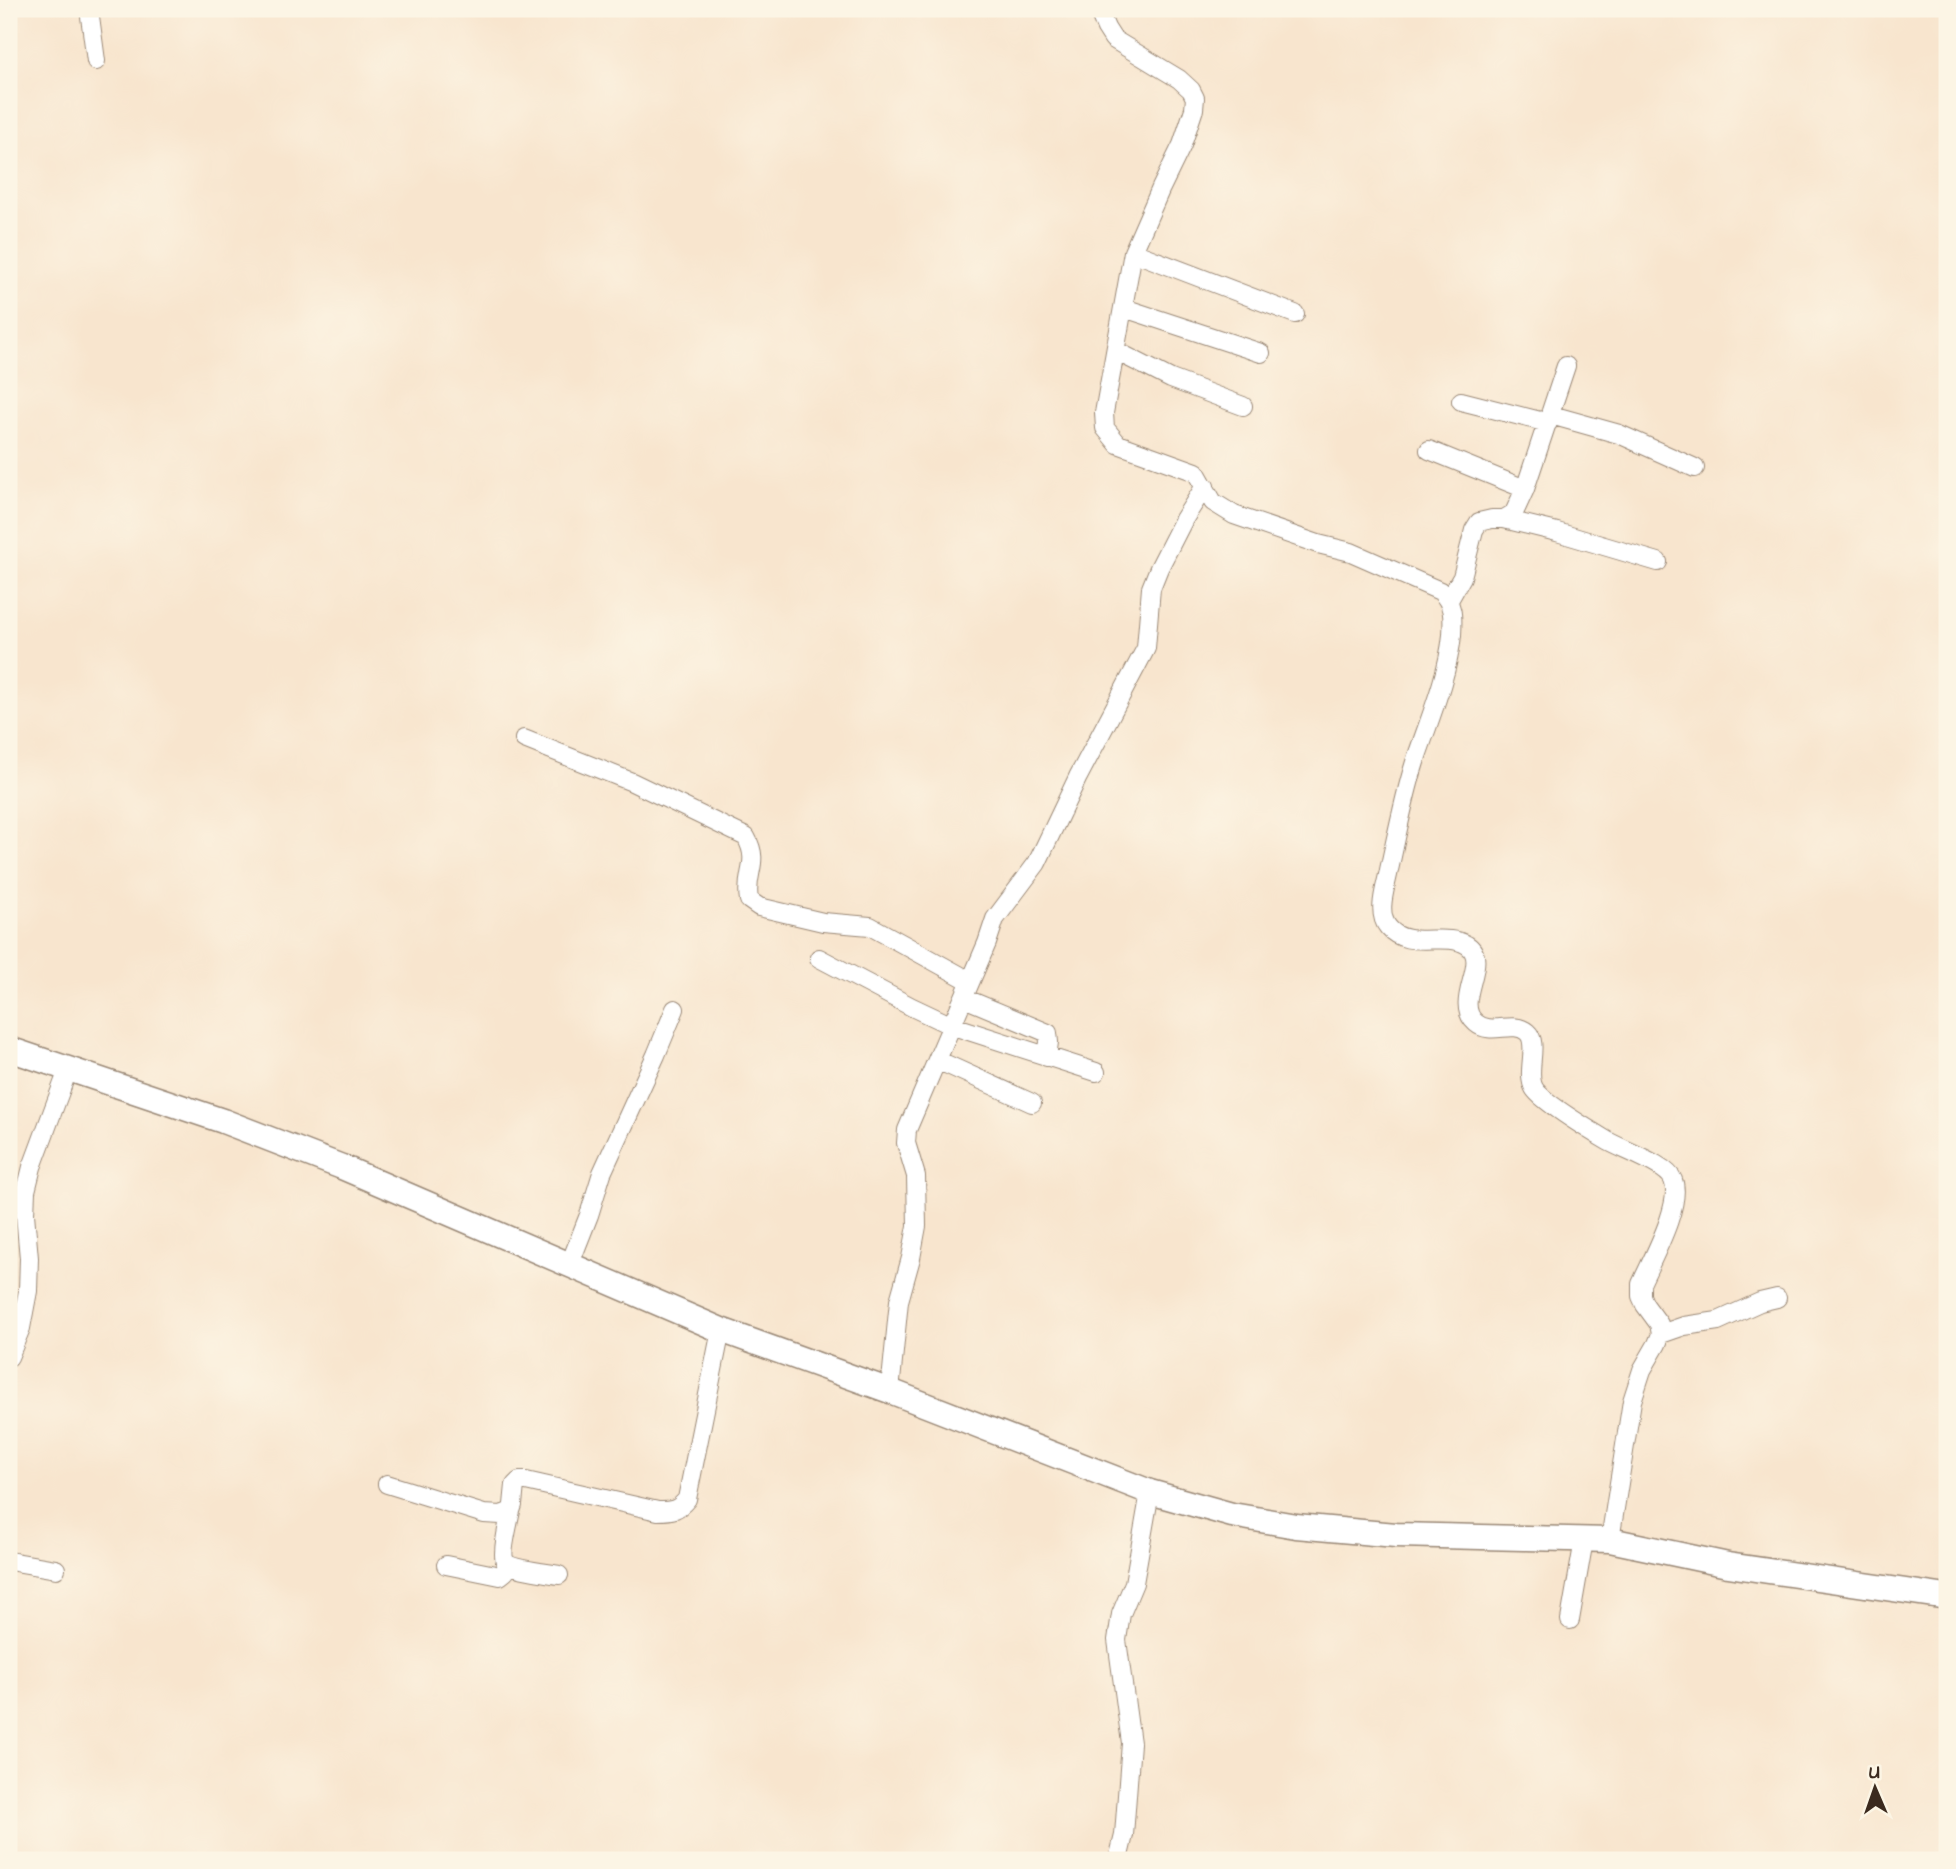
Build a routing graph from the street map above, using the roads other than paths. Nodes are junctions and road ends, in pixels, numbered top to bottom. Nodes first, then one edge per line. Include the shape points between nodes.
1 (89, 9) edge
2 (1098, 9) edge
3 (96, 61) dead end
4 (1133, 253) junction
5 (1124, 308) junction
6 (1294, 314) dead end
7 (1116, 351) junction
8 (1261, 352) dead end
9 (1566, 366) dead end
10 (1461, 401) dead end
11 (1244, 406) dead end
12 (1549, 419) junction
13 (1429, 450) dead end
14 (1695, 468) dead end
15 (1205, 486) junction
16 (1525, 489) junction
17 (1504, 519) junction
18 (1658, 562) dead end
19 (1449, 600) junction
20 (524, 739) dead end
21 (819, 958) dead end
22 (967, 989) junction
23 (674, 1009) dead end
24 (950, 1025) junction
25 (9, 1049) edge
26 (1047, 1057) junction
27 (937, 1060) junction
28 (68, 1070) junction
29 (1096, 1072) dead end
30 (1032, 1103) dead end
31 (569, 1266) junction
32 (1777, 1298) dead end
33 (721, 1329) junction
34 (1661, 1335) junction
35 (9, 1357) edge
36 (890, 1391) junction
37 (387, 1484) dead end
38 (1150, 1492) junction
39 (511, 1511) junction
40 (1584, 1540) junction
41 (1610, 1540) junction
42 (9, 1560) edge
43 (506, 1563) junction
44 (446, 1565) dead end
45 (56, 1569) dead end
46 (559, 1575) dead end
47 (1947, 1597) edge
48 (1570, 1620) dead end
49 (1118, 1860) edge

1 - 3 street
2 - 4 street via 1112,39 1179,79 1195,98 1182,145
4 - 5 street
4 - 6 street
5 - 7 street
5 - 8 street
7 - 11 street via 1171,379
7 - 15 street via 1104,413 1111,438 1189,468
9 - 12 street
10 - 12 street
12 - 14 street via 1619,434
12 - 16 street
13 - 16 street
15 - 19 street via 1213,502 1234,515 1352,552
15 - 22 street via 1151,587 1146,648 1037,863 995,919
16 - 17 street via 1514,513
17 - 18 street
17 - 19 street via 1479,522 1462,577
19 - 34 street via 1450,647 1414,765 1383,917 1387,926 1406,938 1458,941 1470,947 1476,966 1467,998 1469,1012 1482,1027 1528,1032 1535,1091 1619,1148 1668,1172 1676,1193 1674,1209 1641,1284 1641,1296
20 - 22 street via 632,782 746,837 754,862 746,887 749,900 759,907 823,922 870,926
21 - 24 street
22 - 24 street
22 - 26 street via 1048,1033
23 - 31 street via 602,1173
24 - 26 street
24 - 27 street
25 - 28 main road
26 - 29 street
27 - 30 street
27 - 36 street via 905,1136 916,1176 917,1226 899,1301
28 - 31 main road via 223,1121 342,1167
28 - 35 street via 26,1191 28,1291 21,1328
31 - 33 main road
32 - 34 street via 1718,1321
33 - 36 main road
33 - 39 street via 687,1499 681,1507 658,1511 519,1481
34 - 41 street via 1632,1401
36 - 38 main road
37 - 39 street via 484,1514
38 - 40 main road via 1232,1515 1296,1526 1396,1535
38 - 49 street via 1134,1583 1117,1640 1131,1743
39 - 43 street
40 - 41 main road
40 - 48 street
41 - 47 main road via 1728,1564
42 - 45 street
43 - 44 street via 500,1576
43 - 46 street

